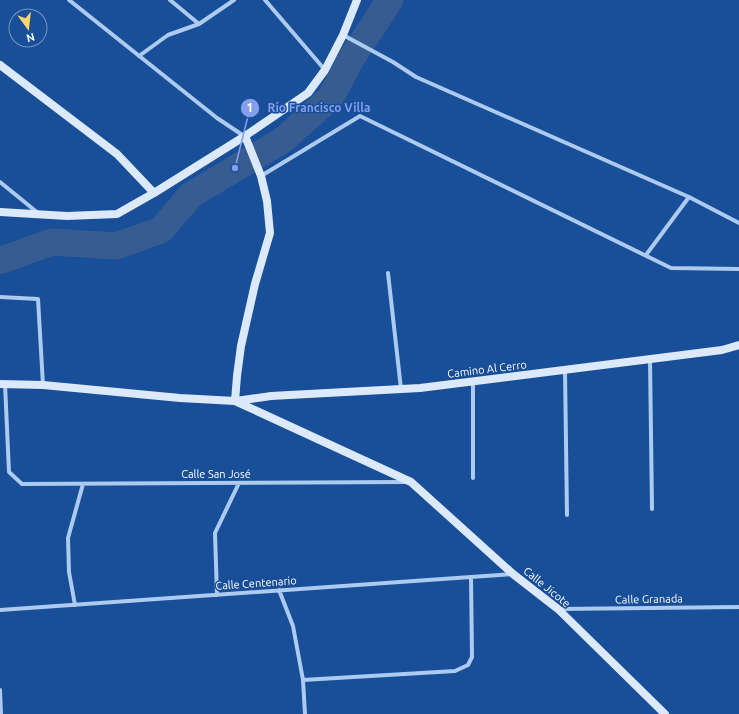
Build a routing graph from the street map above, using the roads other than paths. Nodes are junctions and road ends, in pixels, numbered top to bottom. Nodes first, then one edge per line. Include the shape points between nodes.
1 (69, 0) edge
2 (170, 0) edge
3 (234, 0) edge
4 (265, 0) edge
5 (357, 0) edge
6 (199, 24) junction
7 (343, 35) junction
8 (139, 56) junction
9 (0, 65) edge
10 (325, 70) junction
11 (244, 136) junction
12 (261, 176) junction
13 (0, 182) edge
14 (154, 193) junction
15 (689, 197) junction
16 (0, 212) edge
17 (38, 214) junction
18 (739, 224) edge
19 (646, 255) junction
20 (739, 269) edge
21 (388, 273) dead end
22 (0, 297) edge
23 (739, 345) edge
24 (650, 359) junction
25 (565, 370) junction
26 (473, 382) junction
27 (3, 384) edge
28 (43, 385) junction
29 (401, 389) junction
30 (235, 401) junction
31 (473, 478) dead end
32 (239, 482) junction
33 (411, 482) junction
34 (83, 484) junction
35 (652, 509) dead end
36 (567, 515) dead end
37 (513, 574) junction
38 (471, 577) junction
39 (279, 590) junction
40 (217, 595) junction
41 (75, 605) junction
42 (739, 607) edge
43 (558, 609) junction
44 (0, 610) edge
45 (303, 680) junction
46 (0, 690) edge
47 (1, 714) edge
48 (305, 714) edge
49 (665, 714) edge

1 - 8 street
2 - 6 street
3 - 6 street
4 - 10 street
5 - 7 main road
6 - 8 street via 168,35
7 - 10 main road
7 - 15 street via 416,77
8 - 11 street via 217,118
9 - 14 main road via 117,154
10 - 11 main road via 308,93
11 - 12 main road
11 - 14 main road
12 - 19 street via 360,116
12 - 30 main road via 267,201 270,233 241,346
13 - 17 street
14 - 17 main road via 117,214
15 - 18 street
15 - 19 street
16 - 17 main road
19 - 20 street via 671,268
21 - 29 street
22 - 28 street via 38,299
23 - 24 main road, Camino Al Cerro via 722,350
24 - 25 main road, Camino Al Cerro
24 - 35 street
25 - 26 main road, Camino Al Cerro
25 - 36 street
26 - 29 main road, Camino Al Cerro
26 - 31 street
27 - 28 main road
27 - 34 street, Calle San José via 9,472 22,484
28 - 30 main road
29 - 30 main road, Camino Al Cerro via 272,396
30 - 33 main road, Calle Jicote
32 - 33 street, Calle San José
32 - 34 street, Calle San José
32 - 40 street via 215,533
33 - 37 main road, Calle Jicote
34 - 41 street via 68,538 69,572
37 - 38 street, Calle Centenario
37 - 43 main road, Calle Jicote
38 - 39 street, Calle Centenario
38 - 45 street via 472,657 468,666 456,671
39 - 40 street, Calle Centenario
39 - 45 street via 293,626
40 - 41 street, Calle Centenario
41 - 44 street, Calle Centenario
42 - 43 street, Calle Granada
43 - 49 main road, Calle Jicote
45 - 48 street
46 - 47 street

